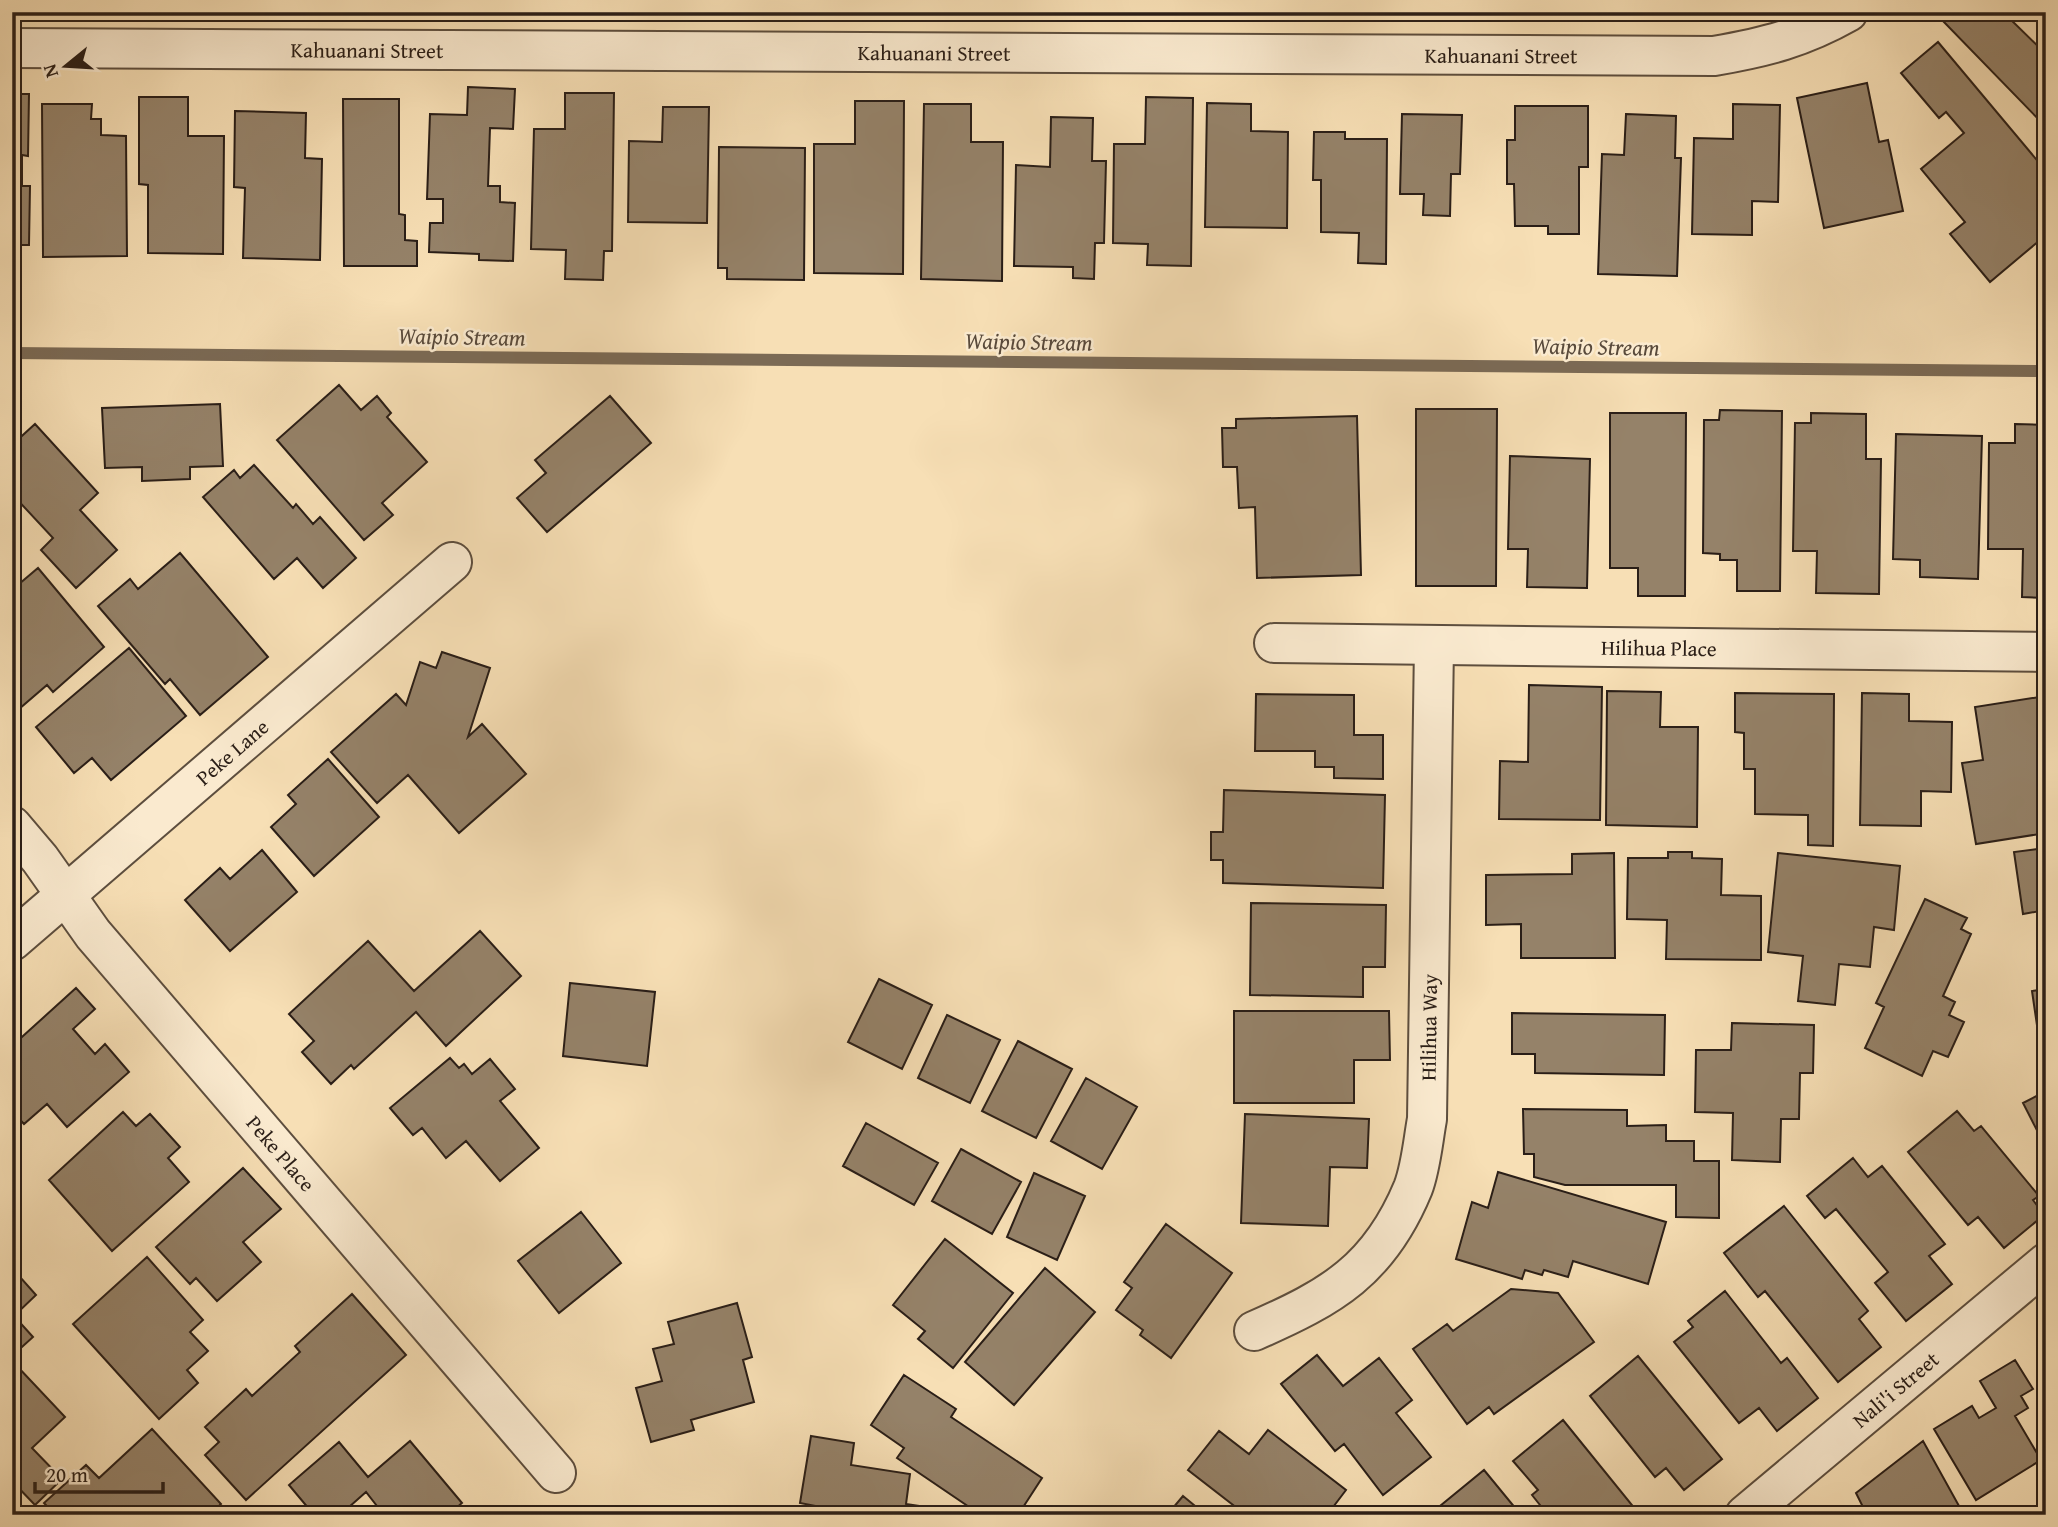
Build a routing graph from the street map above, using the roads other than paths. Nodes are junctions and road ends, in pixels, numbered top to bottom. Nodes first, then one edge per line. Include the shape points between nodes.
1 (1848, 12) edge
2 (12, 48) edge
3 (452, 562) dead end
4 (1273, 643) dead end
5 (1434, 645) junction
6 (2046, 652) edge
7 (12, 827) edge
8 (66, 895) junction
9 (12, 940) edge
10 (2046, 1263) edge
11 (1254, 1331) dead end
12 (556, 1473) dead end
13 (1756, 1511) edge

1 - 2 street, Kahuanani Street via 1767,47 1714,56
3 - 8 street, Peke Lane
4 - 5 street, Hilihua Place
5 - 6 street, Hilihua Place
5 - 11 street, Hilihua Way via 1427,1119 1414,1186 1385,1242 1343,1285
7 - 8 street, Peke Place
8 - 9 street, Peke Lane
8 - 12 street, Peke Place via 93,933
10 - 13 street, Nali'i Street

